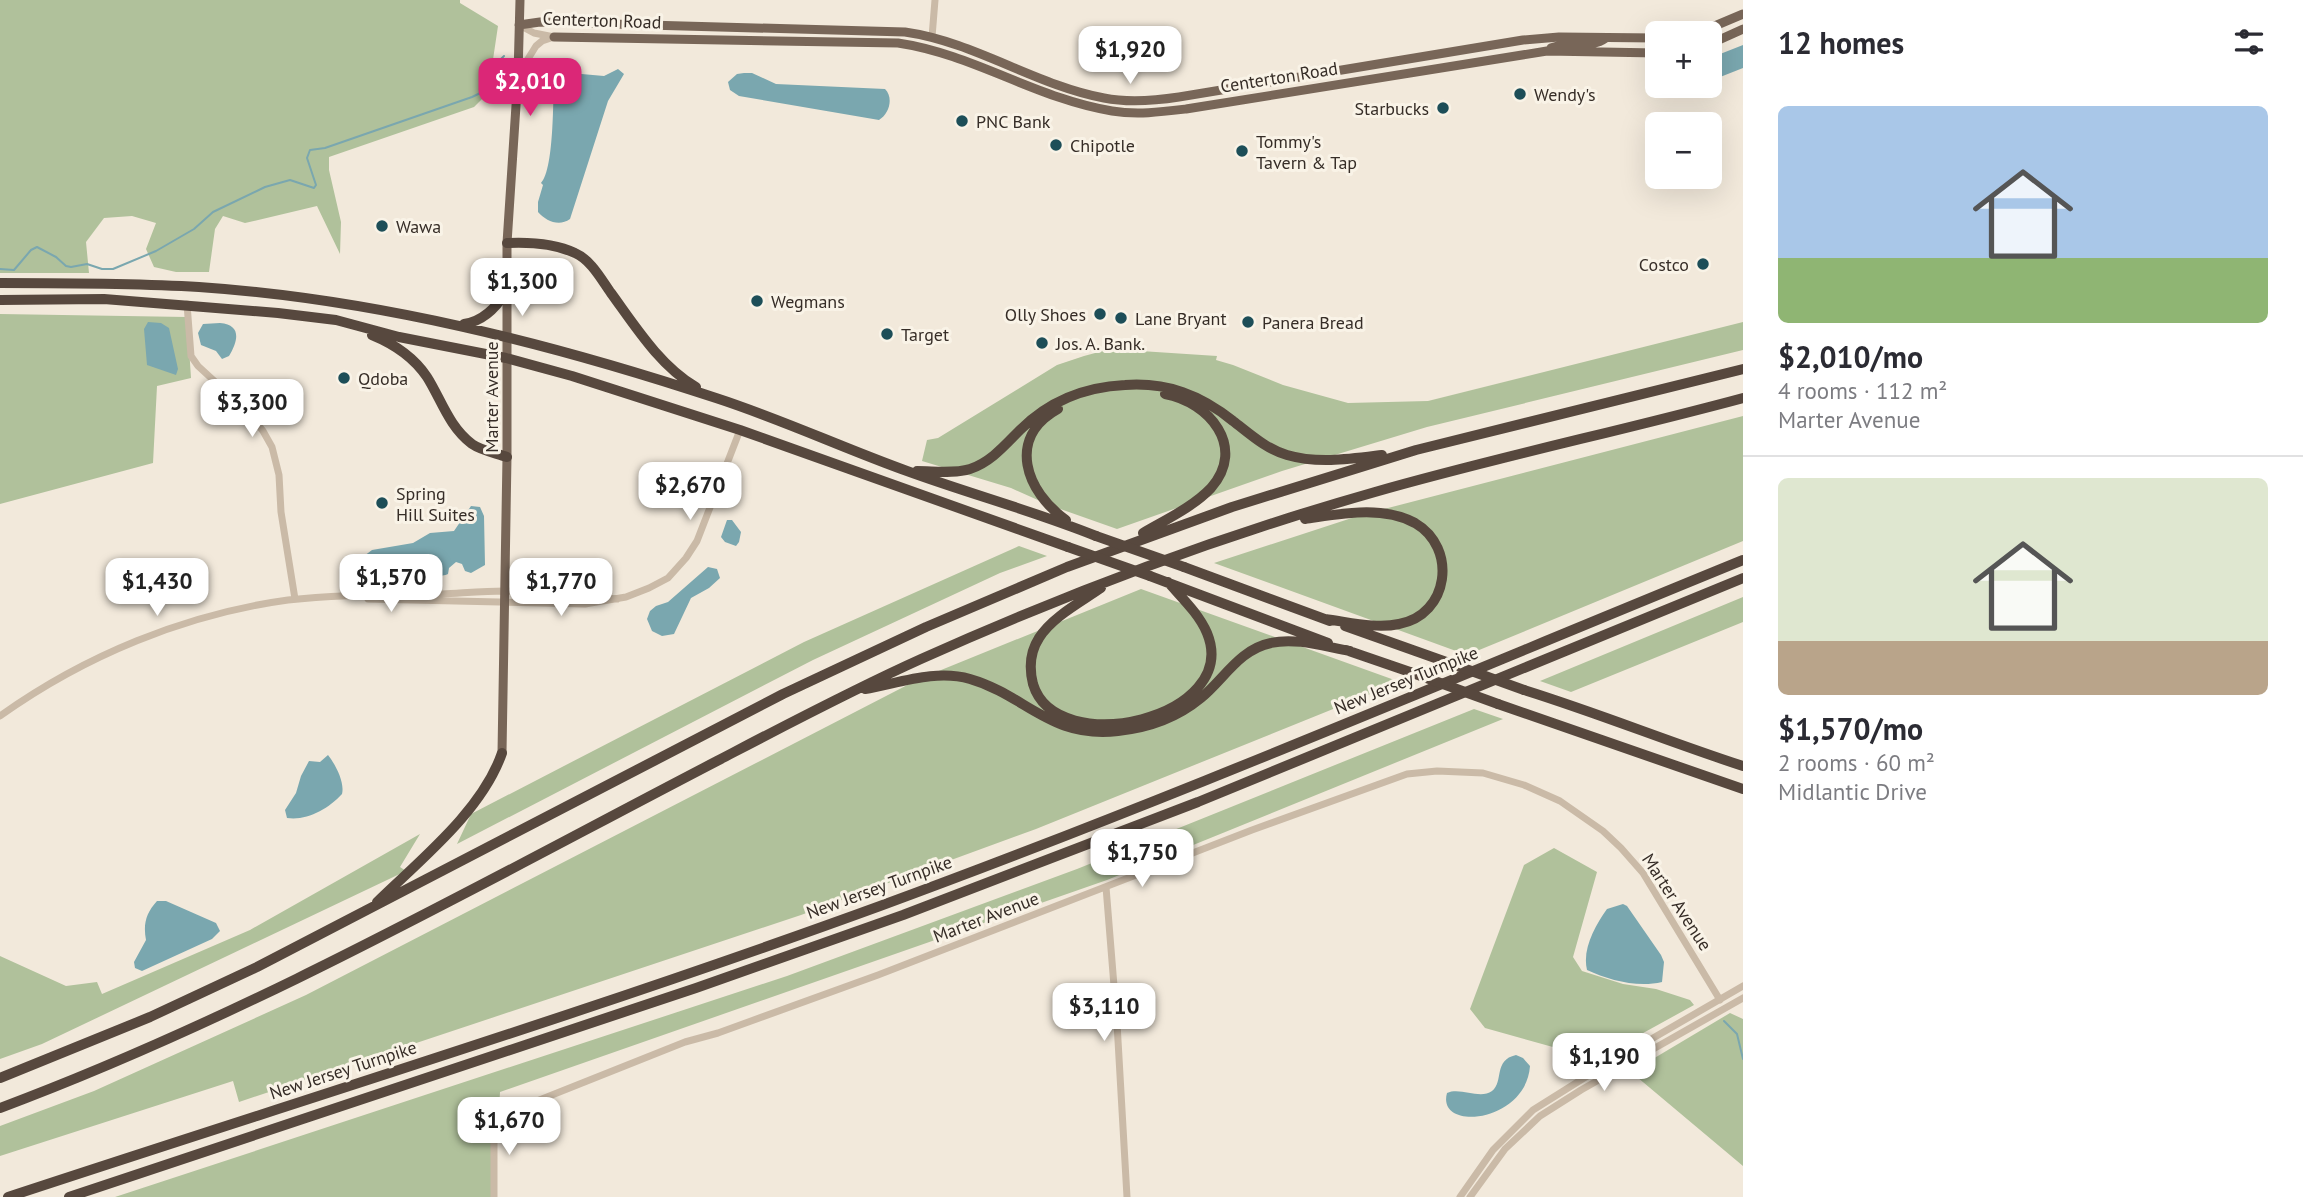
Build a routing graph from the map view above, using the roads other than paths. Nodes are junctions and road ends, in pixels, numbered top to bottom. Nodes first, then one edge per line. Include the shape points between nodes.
1 (520, 0) edge
2 (935, 0) edge
3 (1743, 14) edge
4 (1722, 23) edge
5 (519, 25) junction
6 (1743, 29) edge
7 (554, 37) junction
8 (932, 37) junction
9 (1606, 38) junction
10 (1645, 38) edge
11 (1722, 39) edge
12 (1547, 51) junction
13 (1645, 53) edge
14 (518, 75) junction
15 (507, 243) junction
16 (0, 283) edge
17 (507, 290) junction
18 (0, 300) edge
19 (187, 304) junction
20 (336, 320) junction
21 (453, 324) junction
22 (507, 337) junction
23 (506, 358) junction
24 (1743, 369) edge
25 (713, 397) junction
26 (1743, 398) edge
27 (740, 430) junction
28 (1416, 450) junction
29 (507, 457) junction
30 (906, 471) junction
31 (1271, 524) junction
32 (1091, 534) junction
33 (1125, 544) junction
34 (1743, 560) edge
35 (1115, 578) junction
36 (1743, 578) edge
37 (1168, 582) junction
38 (503, 591) junction
39 (340, 597) junction
40 (295, 599) junction
41 (617, 599) junction
42 (503, 603) junction
43 (1325, 619) junction
44 (1350, 651) junction
45 (852, 692) junction
46 (0, 716) edge
47 (502, 753) joint
48 (1743, 766) edge
49 (1743, 789) edge
50 (1106, 887) junction
51 (368, 911) junction
52 (1743, 986) edge
53 (1743, 998) edge
54 (1720, 1000) junction
55 (0, 1078) edge
56 (0, 1108) edge
57 (8, 1197) edge
58 (69, 1197) edge
59 (494, 1197) edge
60 (1127, 1197) edge
61 (1460, 1197) edge
62 (1470, 1197) edge

1 - 5 main road, Marter Avenue
2 - 8 street
3 - 4 main road
5 - 7 street, Centerton Road
5 - 8 main road, Centerton Road via 858,30
5 - 14 main road, Marter Avenue
6 - 11 main road
7 - 12 main road, Centerton Road via 898,43 947,53 1083,104 1142,113
7 - 14 street via 536,46
8 - 9 main road, Centerton Road via 1074,90 1134,101 1523,40
9 - 10 main road, Centerton Road
9 - 12 main road via 1597,45 1561,44
12 - 13 main road, Centerton Road
14 - 15 main road, Marter Avenue
15 - 17 main road, Marter Avenue
15 - 25 highway via 559,247 581,256 664,361
16 - 21 highway via 201,287
17 - 21 highway via 476,322
17 - 22 main road, Marter Avenue
18 - 19 highway
19 - 20 highway
19 - 40 street via 191,356 248,412 272,447
20 - 23 highway
20 - 29 highway via 408,355 465,438
21 - 22 highway
22 - 23 main road, Marter Avenue
22 - 25 highway
23 - 27 highway
23 - 29 main road, Marter Avenue
24 - 28 highway
25 - 30 highway
26 - 31 highway via 1480,463
27 - 37 highway, bridge
27 - 41 street via 697,541 686,558 668,578
28 - 30 highway via 1327,460 1286,455 1256,440 1193,394 1127,384 1056,401 989,459 972,468
28 - 33 highway
29 - 38 main road, Marter Avenue
30 - 32 highway
31 - 35 highway
31 - 43 highway via 1349,513 1384,514 1414,523 1435,543 1443,581 1423,614 1386,626
32 - 33 highway via 1057,514 1036,491 1027,456 1039,422 1065,405 1107,393 1155,392 1189,401 1208,414 1220,432 1224,460 1220,474 1201,497
32 - 43 highway, bridge
33 - 51 highway via 815,679
34 - 57 highway, New Jersey Turnpike via 1216,777 902,898 652,986
35 - 37 highway via 1049,626 1033,649 1031,675 1041,700 1051,710 1079,722 1148,717 1178,704 1207,674 1211,647 1207,634
35 - 45 highway via 956,643
36 - 58 highway, New Jersey Turnpike via 1162,816 890,920
37 - 44 highway
38 - 39 street
38 - 41 street
38 - 42 main road, Marter Avenue
39 - 40 street
39 - 42 street
40 - 46 street via 145,637 61,677
41 - 42 street via 585,604
42 - 47 main road, Marter Avenue
43 - 48 highway, bridge
44 - 45 highway via 1286,641 1270,643 1240,659 1186,709 1152,724 1117,731 1066,727 986,685 951,676
44 - 49 highway, bridge
45 - 56 highway via 245,1004
47 - 51 highway via 495,774 473,804
50 - 54 street, Marter Avenue via 1407,774 1483,773 1560,801 1621,848 1649,882
50 - 59 street, Marter Avenue via 878,975 685,1042 494,1118
50 - 60 street
51 - 55 highway via 204,993
52 - 54 street
53 - 62 street via 1540,1116 1505,1149
54 - 61 street via 1539,1106 1493,1150

